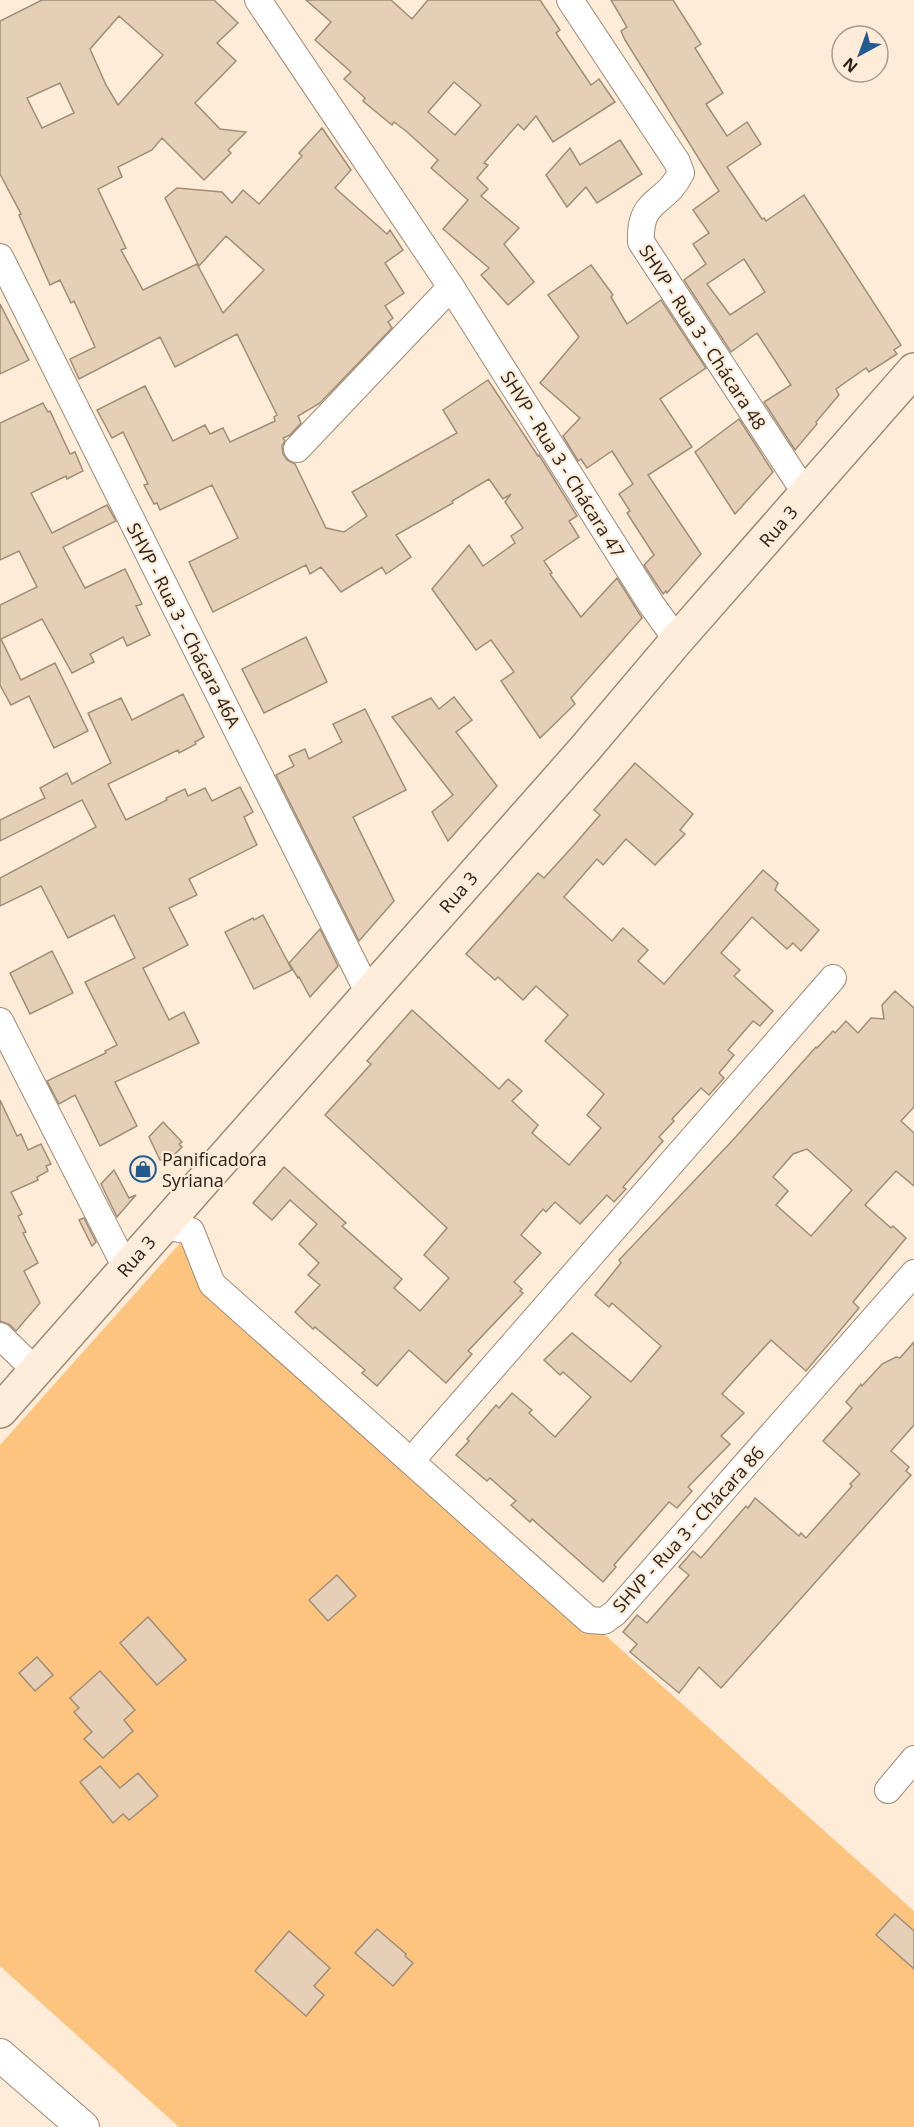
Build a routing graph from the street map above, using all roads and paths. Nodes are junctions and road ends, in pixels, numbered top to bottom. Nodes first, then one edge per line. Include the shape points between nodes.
1 (258, 0) edge
2 (570, 0) edge
3 (0, 257) edge
4 (451, 288) junction
5 (914, 370) edge
6 (297, 448) dead end
7 (806, 494) junction
8 (677, 640) junction
9 (832, 978) dead end
10 (369, 994) junction
11 (0, 1021) edge
12 (162, 1226) junction
13 (126, 1268) junction
14 (914, 1273) edge
15 (0, 1336) edge
16 (35, 1370) junction
17 (0, 1411) edge
18 (411, 1461) junction
19 (914, 1759) edge
20 (888, 1790) dead end
21 (0, 2055) edge
22 (83, 2127) edge

1 - 4 street, SHVP - Rua 3 - Chácara 47
2 - 7 street, SHVP - Rua 3 - Chácara 48 via 681,173 676,183 646,211 640,225 640,242
3 - 10 street, SHVP - Rua 3 - Chácara 46A
4 - 6 street
4 - 8 street, SHVP - Rua 3 - Chácara 47
5 - 7 main road, Rua 3
7 - 8 main road, Rua 3
8 - 10 main road, Rua 3
9 - 18 street
10 - 12 main road, Rua 3
11 - 13 street
12 - 13 main road, Rua 3
12 - 18 street, SHVP - Rua 3 - Chácara 86 via 191,1231 212,1284
13 - 16 main road, Rua 3
14 - 18 street, SHVP - Rua 3 - Chácara 86 via 604,1621 590,1620
15 - 16 street
16 - 17 main road, Rua 3
19 - 20 street
21 - 22 street

